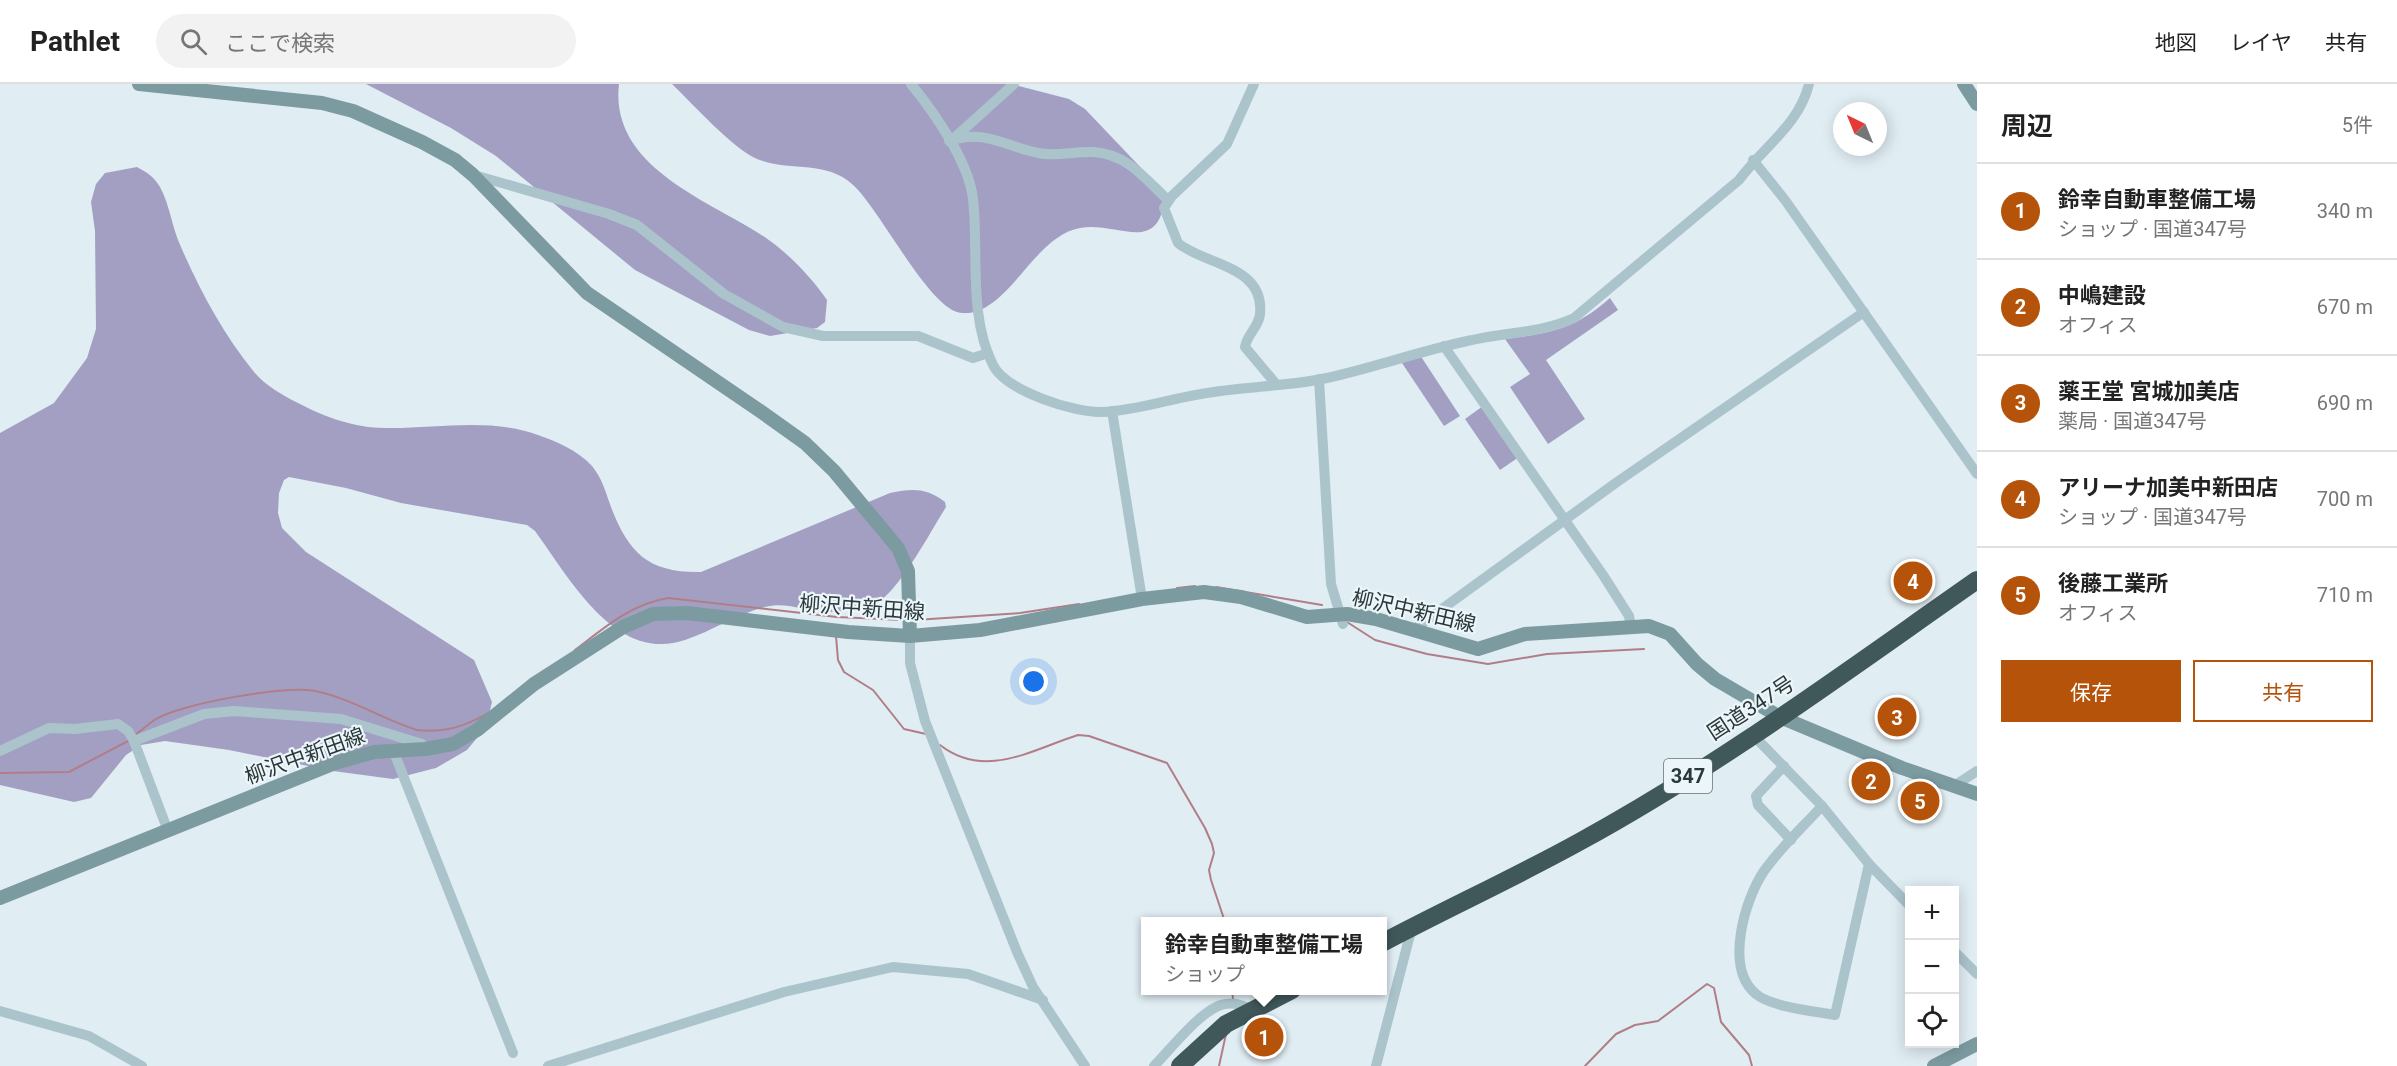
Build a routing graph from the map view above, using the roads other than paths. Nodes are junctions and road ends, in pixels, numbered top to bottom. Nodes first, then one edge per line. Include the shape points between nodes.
1 (139, 84) edge
2 (911, 84) edge
3 (1014, 84) edge
4 (1254, 84) edge
5 (1809, 84) edge
6 (1964, 84) edge
7 (1977, 104) edge
8 (949, 141) junction
9 (1753, 160) junction
10 (473, 175) junction
11 (1168, 200) junction
12 (1864, 312) junction
13 (1444, 346) junction
14 (988, 353) junction
15 (1319, 379) junction
16 (1276, 384) junction
17 (1113, 411) junction
18 (1977, 474) edge
19 (1566, 521) junction
20 (1977, 580) edge
21 (1142, 600) junction
22 (1342, 619) junction
23 (1631, 627) junction
24 (1413, 630) junction
25 (909, 631) junction
26 (1780, 717) junction
27 (1753, 735) junction
28 (134, 741) junction
29 (425, 749) junction
30 (393, 750) junction
31 (0, 751) edge
32 (1784, 766) junction
33 (1977, 771) edge
34 (1954, 786) junction
35 (1977, 794) edge
36 (1822, 806) junction
37 (168, 831) junction
38 (1791, 840) junction
39 (1869, 864) junction
40 (0, 898) edge
41 (1905, 901) edge
42 (1412, 927) junction
43 (1387, 941) edge
44 (1959, 956) edge
45 (1977, 974) edge
46 (1278, 995) edge
47 (1043, 1000) junction
48 (1246, 1007) junction
49 (0, 1011) edge
50 (1977, 1044) edge
51 (513, 1053) dead end
52 (142, 1066) edge
53 (548, 1066) edge
54 (1085, 1066) edge
55 (1154, 1066) edge
56 (1180, 1066) edge
57 (1376, 1066) edge
58 (1934, 1066) edge

1 - 10 main road via 322,103 353,111 423,142
2 - 8 street
3 - 8 street
4 - 11 street via 1227,144
5 - 9 street via 1797,115
6 - 7 main road
8 - 11 street via 986,136 1044,154 1106,155 1140,170
8 - 14 street via 965,171 973,198 976,297
9 - 12 street
9 - 13 street via 1739,180 1574,318 1555,326
10 - 14 street via 637,225 723,294 783,327 823,336 918,336 973,358
10 - 25 main road via 587,293 805,443 834,471 898,548 908,571
11 - 16 street via 1164,214 1178,243 1232,267 1254,289 1260,317 1245,346
12 - 18 street
12 - 19 street
13 - 15 street
13 - 19 street
14 - 17 street via 994,368 1004,378 1026,391 1070,408
15 - 16 street
15 - 22 street via 1331,585
16 - 17 street via 1202,393
17 - 21 street
19 - 23 street via 1629,616
19 - 24 street
20 - 26 highway, 国道347号 / 347
21 - 22 main road, 柳沢中新田線 via 1204,592 1241,597 1307,617
21 - 25 main road, 柳沢中新田線 via 981,630
22 - 24 main road, 柳沢中新田線 via 1376,619
23 - 24 main road, 柳沢中新田線 via 1526,634 1478,649
23 - 26 main road, 柳沢中新田線 via 1649,626 1670,634 1715,679
25 - 29 main road, 柳沢中新田線 via 848,632 687,613 653,614 622,627 534,684 477,730 453,744
25 - 47 street via 910,663 934,749 1017,952
26 - 27 highway, 国道347号 / 347
26 - 34 main road, 柳沢中新田線
27 - 32 street
27 - 42 highway, 国道347号 / 347 via 1581,841
28 - 29 street via 204,714 234,711 341,719 422,744
28 - 31 street via 128,731 114,723 49,728
28 - 37 street
29 - 30 main road, 柳沢中新田線
30 - 37 main road, 柳沢中新田線 via 335,764
30 - 51 street
32 - 36 street
32 - 38 street via 1756,796 1758,805
33 - 34 street
34 - 35 main road, 柳沢中新田線
36 - 38 street
36 - 39 street
37 - 40 main road, 柳沢中新田線
38 - 39 street via 1758,881 1739,943 1742,974 1754,993 1768,1000 1835,1016
39 - 41 street
42 - 43 highway, 国道347号 / 347
42 - 57 street
44 - 45 street
46 - 48 highway
47 - 53 street via 968,974 893,967 784,992
47 - 54 street
48 - 55 street via 1224,1004 1197,1022
48 - 56 highway
49 - 52 street via 89,1036
50 - 58 main road

